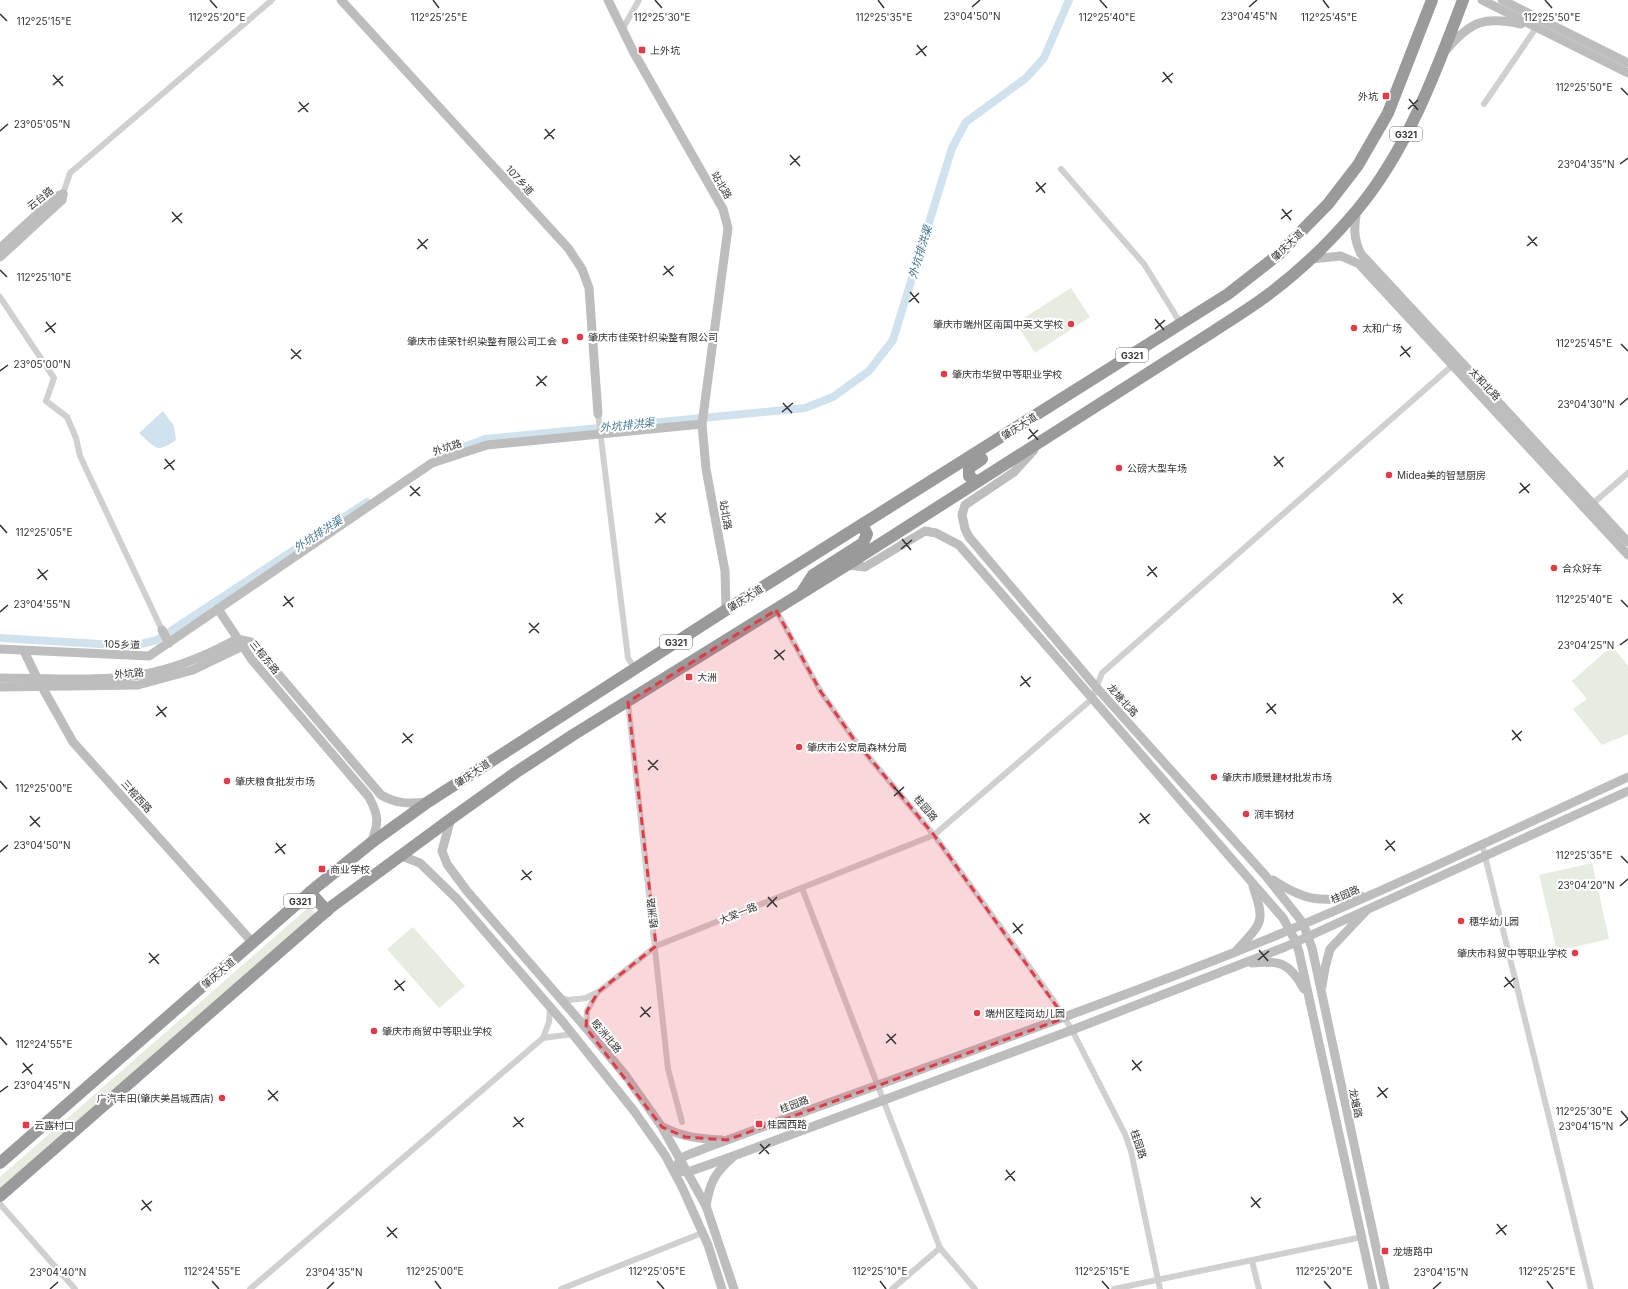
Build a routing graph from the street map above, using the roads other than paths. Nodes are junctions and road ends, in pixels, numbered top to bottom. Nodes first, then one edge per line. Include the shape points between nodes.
1 (272, 0) edge
2 (342, 0) edge
3 (608, 0) edge
4 (638, 0) edge
5 (1432, 0) edge
6 (1463, 0) edge
7 (1482, 0) edge
8 (1502, 0) edge
9 (1516, 0) edge
10 (1535, 16) junction
11 (1536, 28) junction
12 (622, 30) junction
13 (1444, 52) junction
14 (1628, 63) edge
15 (1628, 73) edge
16 (1484, 104) dead end
17 (1061, 169) dead end
18 (63, 194) junction
19 (1357, 210) junction
20 (0, 248) edge
21 (0, 257) edge
22 (1311, 259) junction
23 (0, 297) edge
24 (1181, 324) junction
25 (1456, 362) junction
26 (598, 414) joint
27 (1027, 421) junction
28 (702, 424) junction
29 (600, 434) junction
30 (1042, 440) junction
31 (1628, 474) edge
32 (977, 482) junction
33 (1589, 506) junction
34 (862, 525) junction
35 (1628, 542) edge
36 (1628, 555) edge
37 (847, 565) junction
38 (800, 595) junction
39 (218, 610) junction
40 (726, 610) junction
41 (776, 610) junction
42 (162, 630) joint
43 (169, 642) junction
44 (240, 643) junction
45 (0, 649) edge
46 (24, 651) junction
47 (635, 669) junction
48 (0, 678) edge
49 (37, 678) junction
50 (0, 687) edge
51 (42, 687) junction
52 (1096, 687) junction
53 (1092, 699) junction
54 (628, 702) junction
55 (1628, 777) edge
56 (1628, 791) edge
57 (428, 802) junction
58 (452, 818) junction
59 (934, 835) junction
60 (371, 843) junction
61 (1482, 844) junction
62 (399, 855) junction
63 (1485, 856) junction
64 (1265, 875) junction
65 (1251, 881) junction
66 (802, 888) junction
67 (467, 890) junction
68 (310, 892) junction
69 (1373, 894) junction
70 (456, 899) junction
71 (1371, 907) junction
72 (327, 911) junction
73 (1303, 923) junction
74 (1290, 929) junction
75 (1309, 936) junction
76 (1296, 942) junction
77 (253, 943) junction
78 (656, 946) junction
79 (1235, 952) junction
80 (1240, 964) junction
81 (598, 992) junction
82 (1322, 994) junction
83 (560, 998) junction
84 (1310, 1000) junction
85 (550, 1007) junction
86 (1065, 1018) junction
87 (586, 1028) junction
88 (1072, 1030) junction
89 (573, 1034) junction
90 (543, 1038) junction
91 (877, 1086) junction
92 (883, 1100) junction
93 (682, 1122) dead end
94 (662, 1127) junction
95 (727, 1140) junction
96 (736, 1155) junction
97 (681, 1158) junction
98 (0, 1163) edge
99 (674, 1171) junction
100 (688, 1172) junction
101 (0, 1196) edge
102 (0, 1204) edge
103 (706, 1206) junction
104 (702, 1233) junction
105 (1362, 1237) junction
106 (940, 1248) junction
107 (1252, 1261) junction
108 (1158, 1281) junction
109 (75, 1289) edge
110 (250, 1289) edge
111 (561, 1289) edge
112 (722, 1289) edge
113 (734, 1289) edge
114 (892, 1289) edge
115 (975, 1289) edge
116 (1114, 1289) edge
117 (1160, 1289) edge
118 (1259, 1289) edge
119 (1373, 1289) edge
120 (1385, 1289) edge
121 (1591, 1289) edge

1 - 18 street via 70,173
2 - 26 street, 107乡道 via 568,248 582,269 589,288
3 - 12 street, 站北路
4 - 12 street
5 - 24 highway, 肇庆大道 / G321 via 1388,113 1358,165 1328,204 1278,255 1228,294
6 - 13 highway, G321
7 - 11 street
8 - 10 street
9 - 10 street via 1529,8
10 - 14 street
11 - 13 street via 1505,20 1480,21 1465,29
11 - 15 street
11 - 16 street
12 - 28 street, 站北路 via 723,209 728,228
13 - 19 highway, G321 via 1408,132 1385,171
17 - 24 street via 1144,264
18 - 20 street, 云台路 via 57,196
18 - 21 street, 云台路 via 62,200
19 - 22 highway, G321
19 - 25 street, 太和北路 via 1354,234 1361,254
22 - 25 street, 太和北路 via 1341,256 1359,264
22 - 30 highway, G321 via 1270,294
23 - 42 street via 54,378 46,401 67,417 80,456
24 - 27 highway, 肇庆大道 / G321
25 - 33 street, 太和北路
25 - 52 street via 1102,673
26 - 29 street
27 - 32 highway via 1012,440 969,468 969,476
27 - 34 highway, 肇庆大道 / G321
28 - 29 street, 外坑路
28 - 40 street, 站北路 via 706,469 725,571
29 - 39 street, 外坑路 via 487,445 432,463
29 - 47 street via 628,658
30 - 32 highway, G321
30 - 52 street, 龙塘北路 via 1014,472 965,505 962,515 965,529 969,537
31 - 33 street
32 - 37 highway, G321
33 - 35 street, 太和北路
33 - 36 street, 太和北路
34 - 38 highway via 867,534 863,543 813,575
34 - 40 highway, 肇庆大道 / G321
37 - 38 highway, G321
37 - 53 street via 865,567 925,531 936,533 959,545
38 - 41 highway, G321
39 - 43 street, 105乡道
39 - 44 street
40 - 47 highway, 肇庆大道 / G321
41 - 54 highway, G321
41 - 59 street, 桂园路 via 821,692 853,738
42 - 43 street
43 - 46 street, 105乡道 via 149,656
44 - 49 street, 外坑路 via 190,662 139,675
44 - 51 street, 外坑路 via 193,670 138,685
44 - 57 street, 三榕东路 via 251,642 381,795 405,804
44 - 60 street, 三榕东路 via 369,796 376,812 377,826
45 - 46 street, 105乡道
46 - 49 street, 三榕西路
47 - 57 highway, 肇庆大道 / G321
48 - 49 street, 外坑路
49 - 51 street, 三榕西路
50 - 51 street, 外坑路
51 - 77 street, 三榕西路 via 73,742
52 - 53 street
52 - 64 street, 龙塘北路
53 - 59 street, 大棠一路
53 - 65 street
54 - 58 highway, G321 via 515,773
54 - 78 street, 睦洲路
55 - 61 street, 桂园路
56 - 63 street
57 - 60 highway, 肇庆大道 / G321
58 - 62 highway, G321
58 - 67 street, 睦洲北路 via 442,851 447,864
59 - 66 street, 大棠一路
59 - 86 street, 桂园路
60 - 68 highway, 肇庆大道 / G321
61 - 63 street
61 - 69 street, 桂园路
62 - 70 street via 420,863
62 - 72 highway, G321
63 - 71 street
63 - 121 street
64 - 69 street via 1286,889 1310,899 1324,900
64 - 73 street, 龙塘路
65 - 74 street
65 - 79 street via 1260,907 1261,920
66 - 78 street, 大棠一路
66 - 91 street
67 - 70 street via 449,878 446,881
67 - 83 street, 睦洲北路
68 - 72 highway
68 - 77 highway, 肇庆大道 / G321
69 - 73 street, 桂园路
70 - 85 street
71 - 75 street
71 - 82 street via 1330,949
72 - 101 highway, G321
73 - 74 street, 桂园路
73 - 75 street, 龙塘路
74 - 76 street
74 - 79 street, 桂园路
75 - 76 street
75 - 82 street, 龙塘路
76 - 80 street
76 - 84 street
77 - 98 highway, 肇庆大道 / G321
78 - 81 street, 大棠一路
78 - 93 street, 睦洲路 via 668,1069
79 - 86 street, 桂园路
80 - 84 street via 1268,962 1285,966 1298,977
80 - 88 street
81 - 83 street via 576,1000
81 - 87 street via 587,1011
82 - 120 street, 龙塘路
83 - 87 street, 睦洲北路
84 - 105 street
85 - 89 street
85 - 90 street via 549,1022
86 - 88 street, 桂园路
86 - 91 street, 桂园路
87 - 94 street, 睦洲北路 via 626,1076
88 - 92 street
88 - 108 street, 桂园路 via 1125,1134 1131,1151
89 - 90 street
89 - 99 street via 634,1111
90 - 110 street
91 - 92 street
91 - 95 street, 桂园路
92 - 96 street
92 - 106 street
94 - 95 street via 685,1137
94 - 97 street, 睦洲北路
95 - 97 street, 桂园路
96 - 100 street
96 - 103 street via 715,1175
97 - 99 street
97 - 100 street, 睦洲北路
99 - 100 street
99 - 104 street
100 - 103 street, 睦洲北路
102 - 109 street
103 - 113 street, 睦洲北路
104 - 111 street
104 - 112 street
105 - 107 street
105 - 119 street
106 - 114 street
106 - 115 street
107 - 108 street
107 - 118 street
108 - 116 street
108 - 117 street, 桂园路

